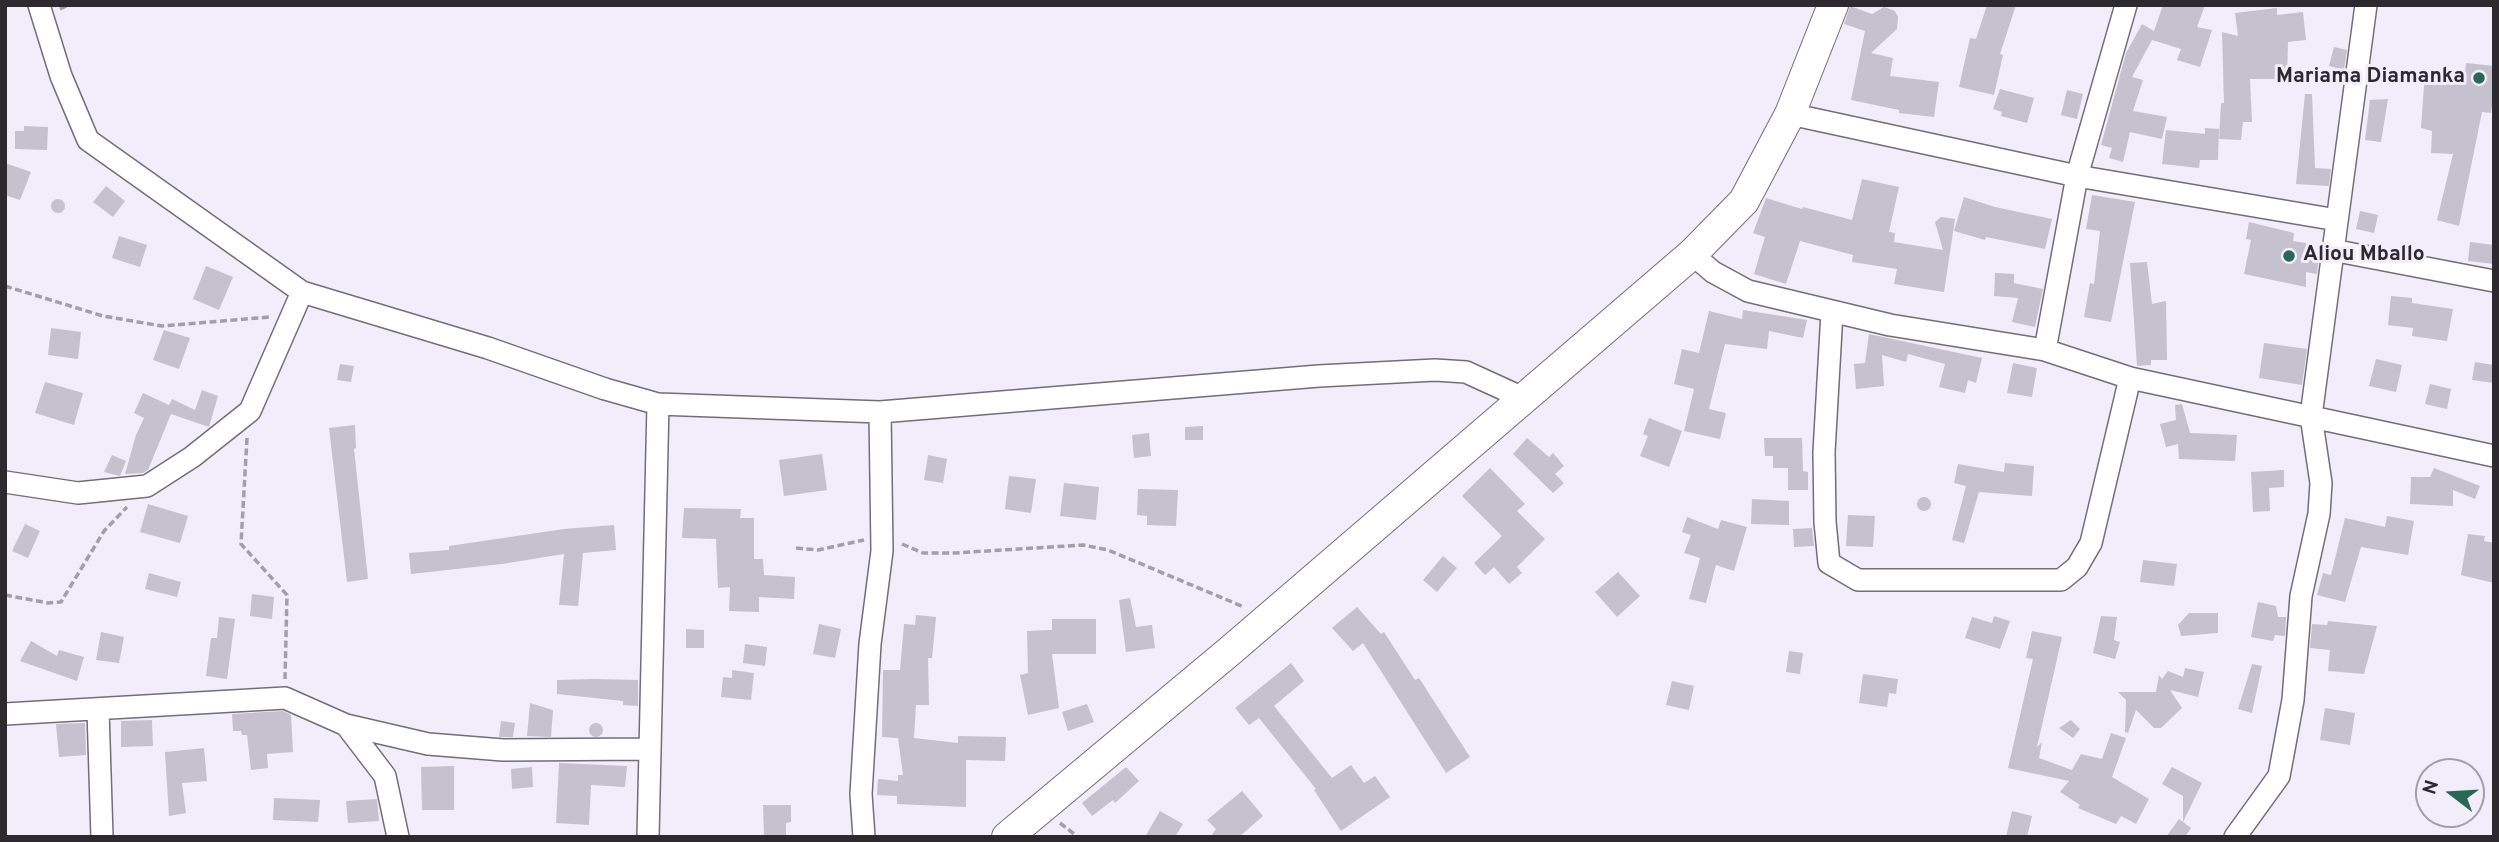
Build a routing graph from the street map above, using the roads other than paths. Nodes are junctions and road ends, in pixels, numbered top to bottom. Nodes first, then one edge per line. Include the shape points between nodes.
1 (39, 5) edge
2 (1833, 5) edge
3 (2126, 5) edge
4 (2366, 5) edge
5 (1790, 114) junction
6 (2077, 176) junction
7 (2337, 220) junction
8 (2332, 250) junction
9 (1692, 254) junction
10 (2494, 281) edge
11 (302, 292) junction
12 (1832, 312) junction
13 (2045, 349) junction
14 (2130, 378) junction
15 (1523, 398) junction
16 (658, 404) junction
17 (880, 412) junction
18 (2311, 416) junction
19 (2494, 456) edge
20 (5, 482) edge
21 (98, 710) junction
22 (5, 714) edge
23 (346, 725) junction
24 (649, 749) junction
25 (102, 837) edge
26 (398, 837) edge
27 (648, 837) edge
28 (864, 837) edge
29 (1007, 837) edge
30 (2235, 837) edge

1 - 11 street via 61,76 88,140
2 - 5 main road
3 - 6 street
4 - 7 street
5 - 6 street
5 - 9 main road via 1744,201
6 - 7 street
6 - 13 street
7 - 8 street
8 - 10 street
8 - 18 street
9 - 12 street via 1748,291
9 - 15 main road
11 - 16 street
11 - 20 street via 250,411 147,486 78,493
12 - 13 street
12 - 14 street via 1825,522 1829,563 1858,580 2061,580 2077,567 2091,543
13 - 14 street
14 - 18 street
15 - 17 street via 1466,372 1435,370
15 - 29 main road
16 - 17 street
16 - 24 street
17 - 28 street via 882,537 861,794
18 - 19 street
18 - 30 street via 2321,483 2301,596 2293,700 2279,776
21 - 22 street
21 - 23 street via 285,698
21 - 25 street
23 - 24 street via 440,745 503,750
23 - 26 street via 385,776
24 - 27 street

